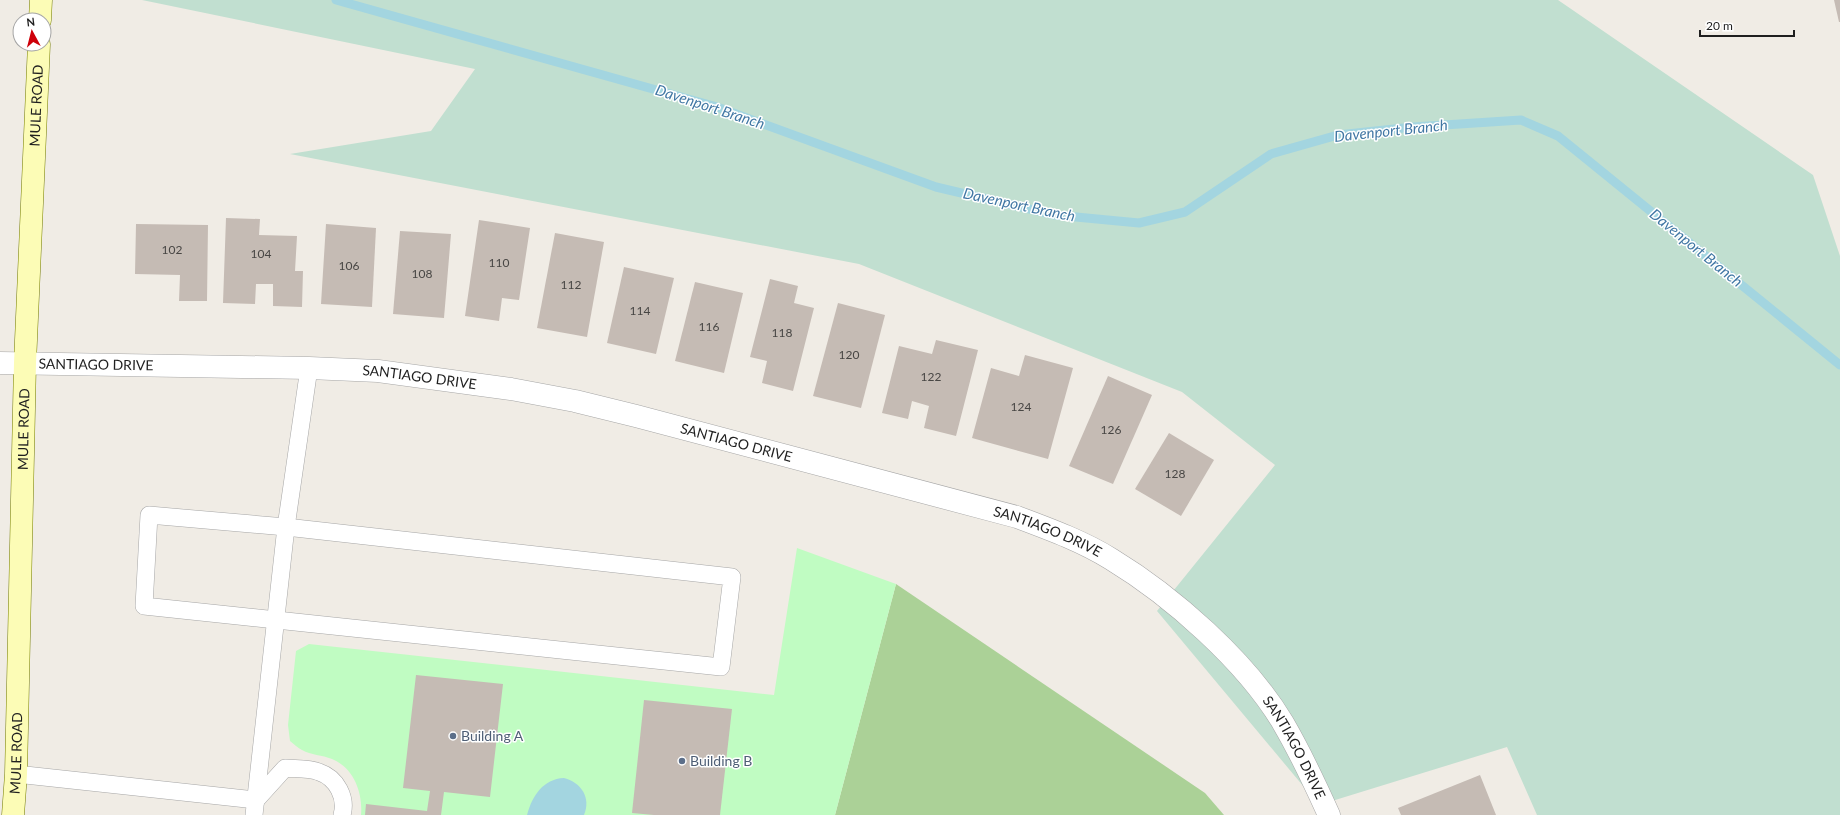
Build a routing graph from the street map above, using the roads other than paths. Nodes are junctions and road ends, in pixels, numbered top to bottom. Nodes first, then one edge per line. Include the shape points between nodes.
1 (41, 0) edge
2 (40, 12) edge
3 (38, 52) edge
4 (11, 363) edge
5 (309, 368) junction
6 (286, 527) junction
7 (276, 619) junction
8 (16, 774) junction
9 (255, 807) edge
10 (13, 815) edge
11 (265, 815) edge
12 (342, 815) edge
13 (1329, 815) edge

1 - 2 main road
3 - 4 main road, MULE ROAD
4 - 5 street, SANTIAGO DRIVE
4 - 8 main road, MULE ROAD
5 - 6 lane
5 - 13 street, SANTIAGO DRIVE via 378,371 511,389 575,401 971,503 1067,536 1111,558 1153,587 1189,616 1227,653 1252,680 1282,722
6 - 7 lane
6 - 7 lane via 149,515 144,606
6 - 7 lane via 732,577 722,667
7 - 9 lane
8 - 9 lane
8 - 10 main road, MULE ROAD
9 - 11 lane
9 - 12 lane via 285,768 318,771 333,780 340,790 343,801

